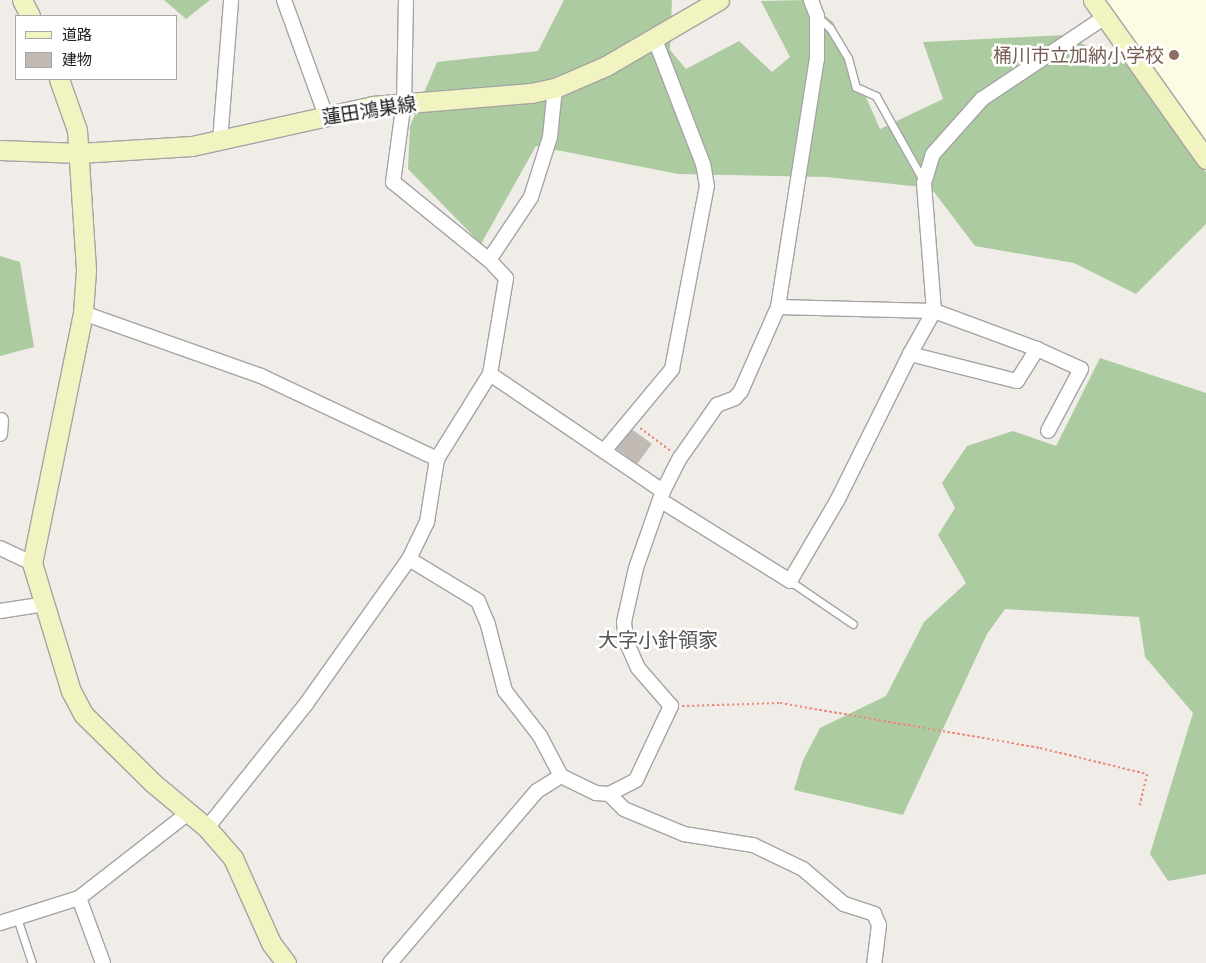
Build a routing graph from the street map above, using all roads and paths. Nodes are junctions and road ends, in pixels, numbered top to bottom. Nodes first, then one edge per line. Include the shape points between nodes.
1 (22, 0) edge
2 (231, 0) edge
3 (284, 0) edge
4 (406, 0) edge
5 (719, 0) edge
6 (811, 0) edge
7 (1093, 0) edge
8 (30, 15) edge
9 (817, 16) junction
10 (1105, 17) junction
11 (654, 37) junction
12 (59, 80) edge
13 (555, 88) junction
14 (404, 101) junction
15 (326, 116) junction
16 (220, 142) junction
17 (0, 150) edge
18 (78, 153) junction
19 (1206, 159) edge
20 (924, 183) junction
21 (489, 260) junction
22 (778, 307) junction
23 (934, 311) junction
24 (84, 313) junction
25 (1036, 349) junction
26 (910, 354) junction
27 (490, 374) junction
28 (629, 420) junction
29 (1048, 431) dead end
30 (604, 451) junction
31 (680, 458) junction
32 (437, 459) junction
33 (661, 496) junction
34 (0, 548) edge
35 (409, 559) junction
36 (32, 563) junction
37 (790, 581) junction
38 (46, 604) junction
39 (0, 611) edge
40 (853, 624) dead end
41 (671, 706) junction
42 (561, 776) junction
43 (609, 794) junction
44 (1140, 805) dead end
45 (187, 814) junction
46 (207, 828) junction
47 (79, 898) junction
48 (17, 918) junction
49 (0, 923) edge
50 (32, 963) edge
51 (102, 963) edge
52 (286, 963) edge
53 (390, 963) edge
54 (874, 963) edge

1 - 8 street
2 - 16 street
3 - 15 street
4 - 14 street
5 - 11 street, 蓮田鴻巣線
6 - 9 street
7 - 10 street
9 - 20 lane via 830,28 848,58 856,87 876,96
9 - 22 street via 817,59
10 - 19 street
10 - 20 street via 982,99 933,154
11 - 13 street, 蓮田鴻巣線 via 606,66
11 - 28 street via 703,164 707,186 672,369
12 - 18 street via 73,114
13 - 14 street, 蓮田鴻巣線 via 495,97
13 - 21 street via 550,137 531,196
14 - 15 street, 蓮田鴻巣線
14 - 21 street via 393,182
15 - 16 street, 蓮田鴻巣線
16 - 18 street, 蓮田鴻巣線
17 - 18 street, 蓮田鴻巣線
18 - 24 street via 86,270
20 - 23 street
21 - 27 street via 506,278
22 - 23 street
22 - 31 street via 741,391 735,398 717,405
23 - 25 street
23 - 26 street
24 - 32 street via 261,376
24 - 36 street
25 - 26 street via 1016,381
25 - 29 street via 1081,369
26 - 37 street via 837,501
27 - 30 street
27 - 32 street
28 - 30 street
28 - 31 path
30 - 33 street
31 - 33 street
32 - 35 street via 427,522
33 - 37 street
33 - 41 street via 636,568 624,622 626,641 638,668
34 - 36 street
35 - 42 street via 478,601 488,625 505,691 540,736
35 - 46 street via 306,704
36 - 38 street
37 - 40 lane
38 - 39 street
38 - 45 street via 71,692 83,714
41 - 43 street via 636,780
41 - 44 path via 780,703 1040,748 1147,774
42 - 43 street via 596,793
42 - 53 street via 537,791
43 - 54 street via 624,809 684,834 753,845 803,869 844,904 874,914 879,925
45 - 46 street
45 - 47 street
46 - 52 street via 233,858 271,943
47 - 48 street
47 - 51 street
48 - 49 street
48 - 50 lane

